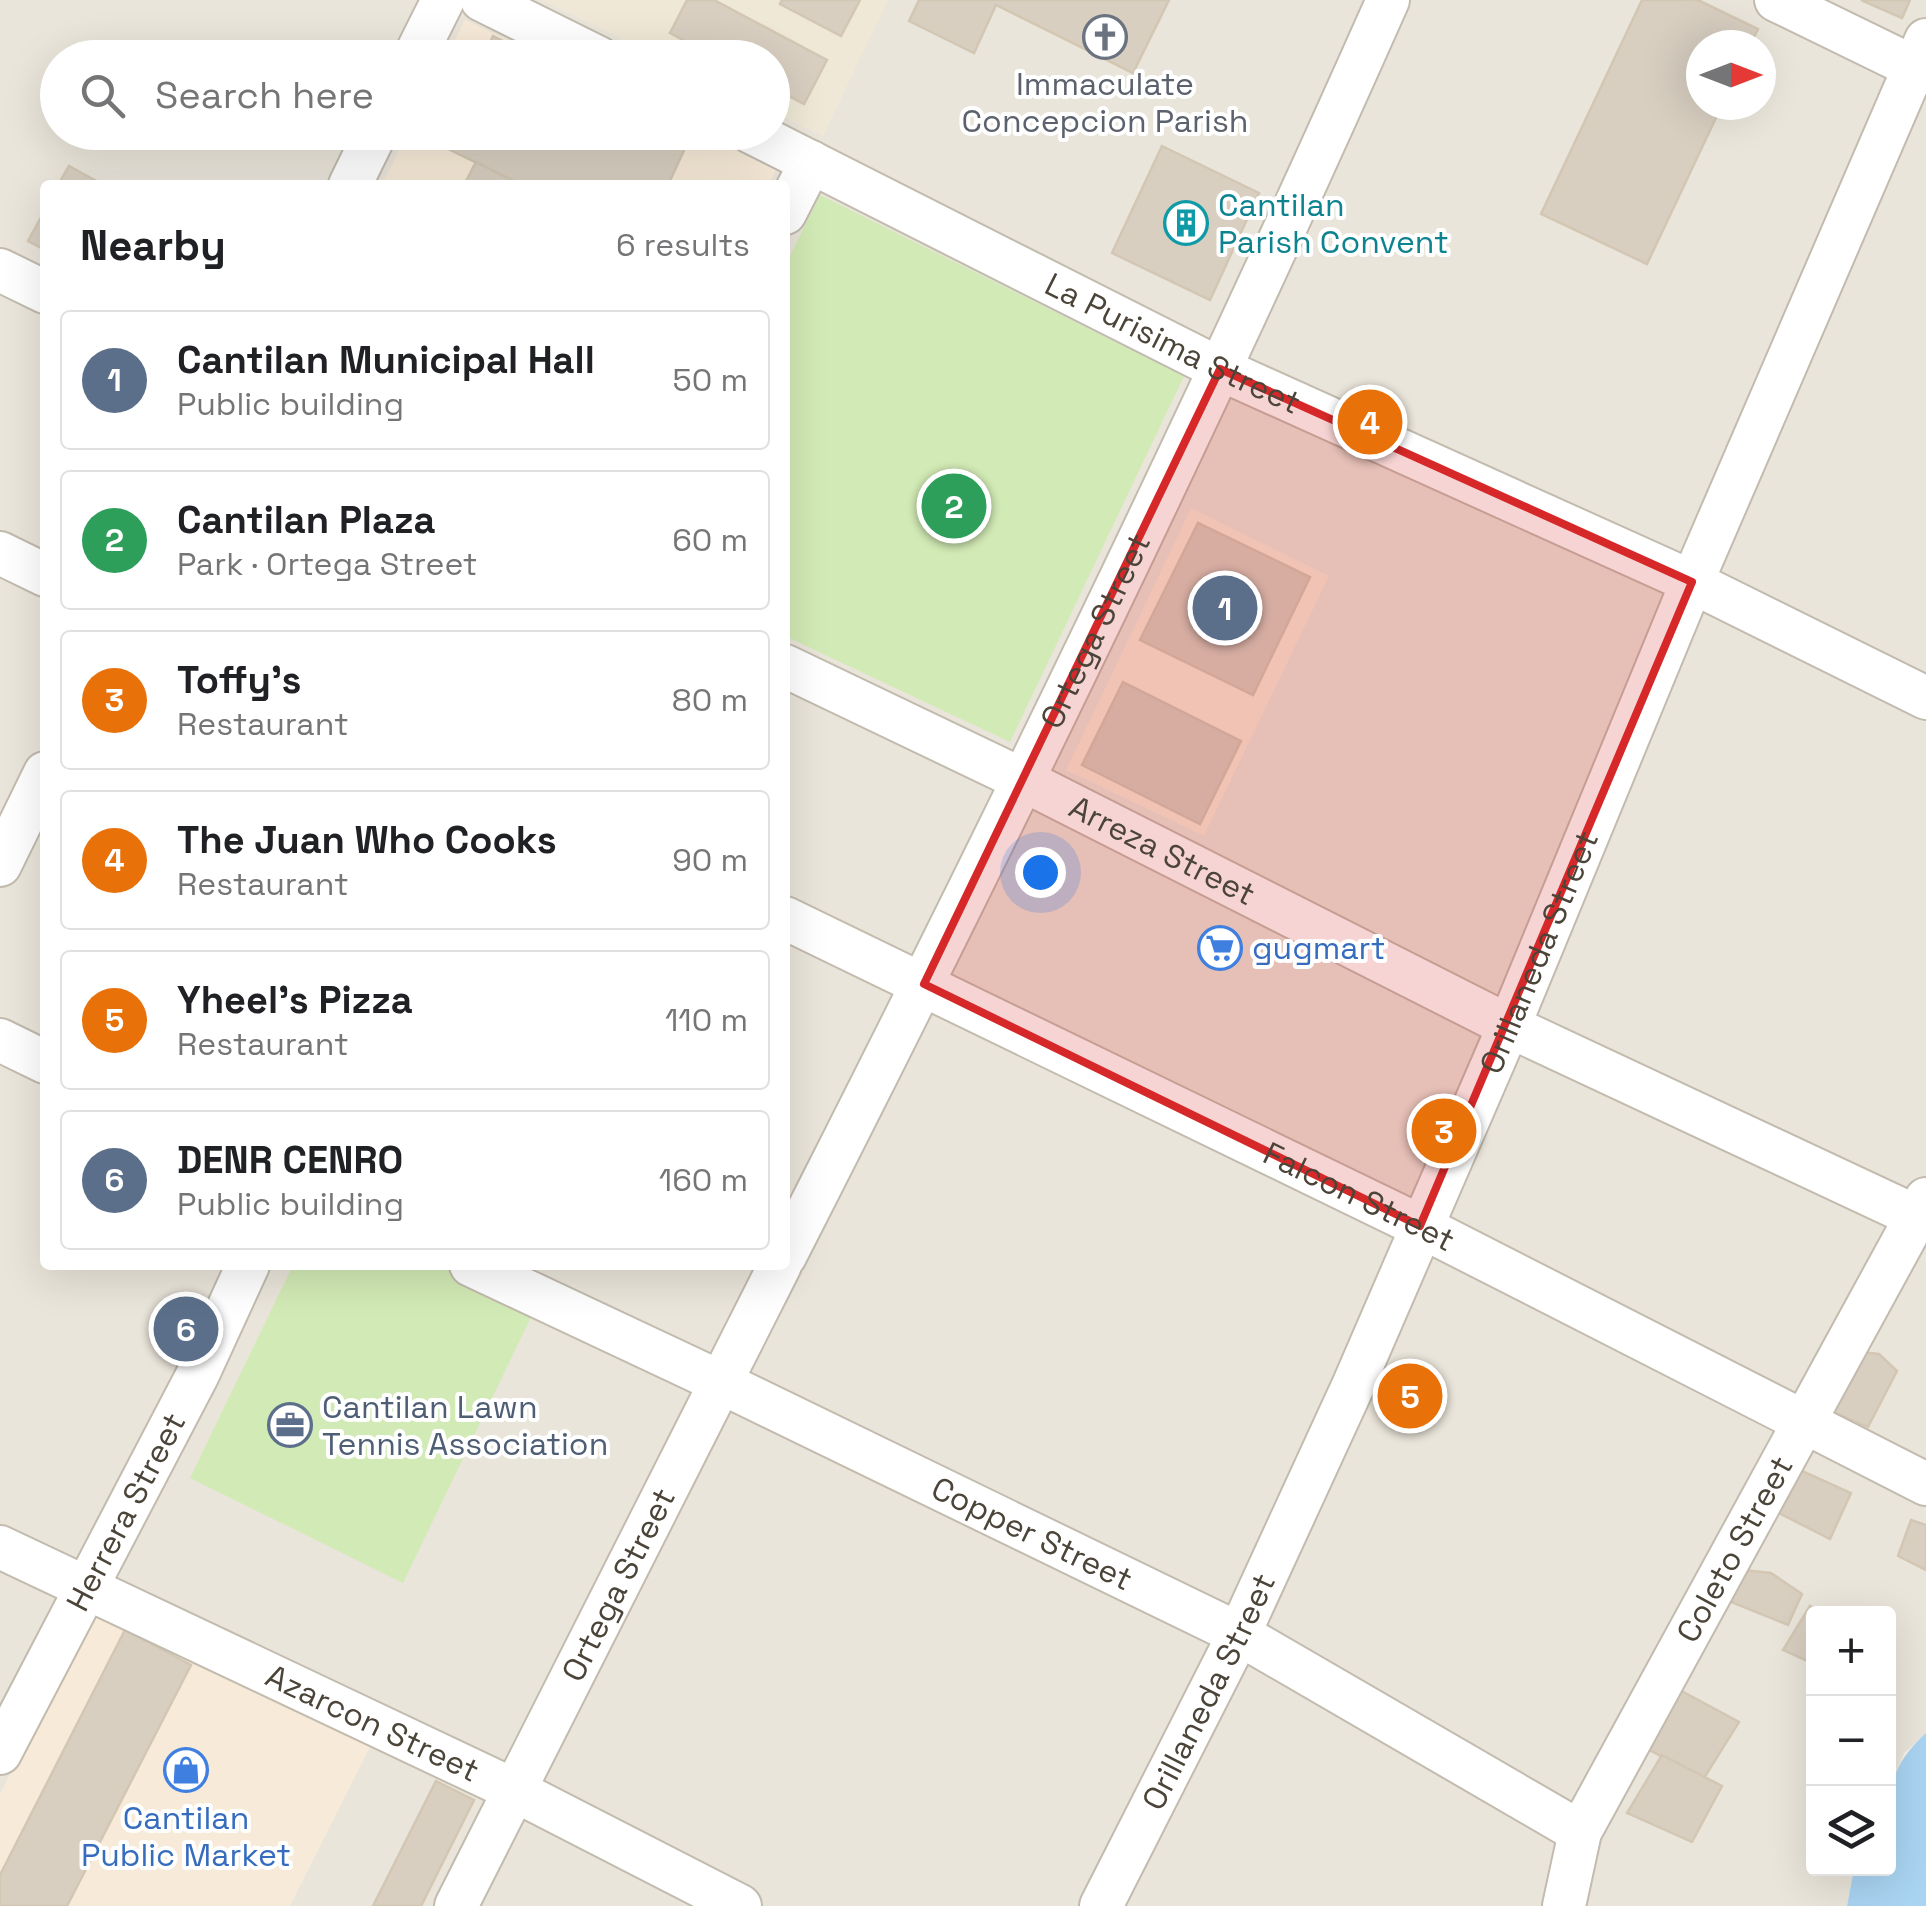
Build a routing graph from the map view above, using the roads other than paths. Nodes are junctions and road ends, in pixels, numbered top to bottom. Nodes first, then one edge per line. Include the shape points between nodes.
1 (443, 0) edge
2 (482, 0) edge
3 (1388, 0) edge
4 (1776, 0) edge
5 (423, 40) edge
6 (563, 40) edge
7 (1922, 60) edge
8 (367, 150) edge
9 (787, 150) edge
10 (811, 162) junction
11 (352, 180) edge
12 (790, 203) edge
13 (0, 270) edge
14 (40, 290) edge
15 (1220, 369) junction
16 (0, 552) edge
17 (40, 572) edge
18 (1692, 582) junction
19 (790, 668) edge
20 (1926, 698) edge
21 (1023, 780) junction
22 (40, 783) edge
23 (0, 866) edge
24 (790, 920) edge
25 (924, 984) junction
26 (1509, 1026) junction
27 (0, 1040) edge
28 (40, 1060) edge
29 (1921, 1208) edge
30 (1420, 1226) junction
31 (790, 1246) edge
32 (246, 1270) edge
33 (481, 1270) edge
34 (777, 1270) edge
35 (720, 1382) junction
36 (1802, 1420) junction
37 (1926, 1484) edge
38 (0, 1548) edge
39 (86, 1587) junction
40 (1239, 1634) junction
41 (0, 1753) edge
42 (514, 1790) junction
43 (1580, 1832) junction
44 (456, 1906) edge
45 (740, 1906) edge
46 (1101, 1906) edge
47 (1564, 1906) edge

1 - 5 street
2 - 6 street
3 - 15 street, Ortega Street
4 - 7 street
7 - 18 street, Orillaneda Street
8 - 11 street
9 - 10 street, La Purisima Street
10 - 12 street
10 - 15 street, La Purisima Street
13 - 14 street
15 - 18 street, La Purisima Street
15 - 21 street, Ortega Street
16 - 17 street
18 - 20 street, La Purisima Street
18 - 26 street, Orillaneda Street
19 - 21 street, Arreza Street
21 - 25 street, Ortega Street
21 - 26 street, Arreza Street
22 - 23 street
24 - 25 street, Falcon Street
25 - 30 street, Falcon Street
25 - 31 street, Ortega Street
26 - 29 street, Arreza Street
26 - 30 street, Orillaneda Street
27 - 28 street
29 - 36 street, Coleto Street
30 - 36 street, Falcon Street
30 - 40 street, Orillaneda Street
32 - 39 street, Herrera Street
33 - 35 street, Copper Street
34 - 35 street, Ortega Street
35 - 40 street, Copper Street
35 - 42 street, Ortega Street
36 - 37 street, Falcon Street
36 - 43 street, Coleto Street
38 - 39 street, Azarcon Street
39 - 41 street, Herrera Street
39 - 42 street, Azarcon Street
40 - 43 street, Copper Street
40 - 46 street, Orillaneda Street
42 - 44 street, Ortega Street
42 - 45 street, Azarcon Street
43 - 47 street, Coleto Street

